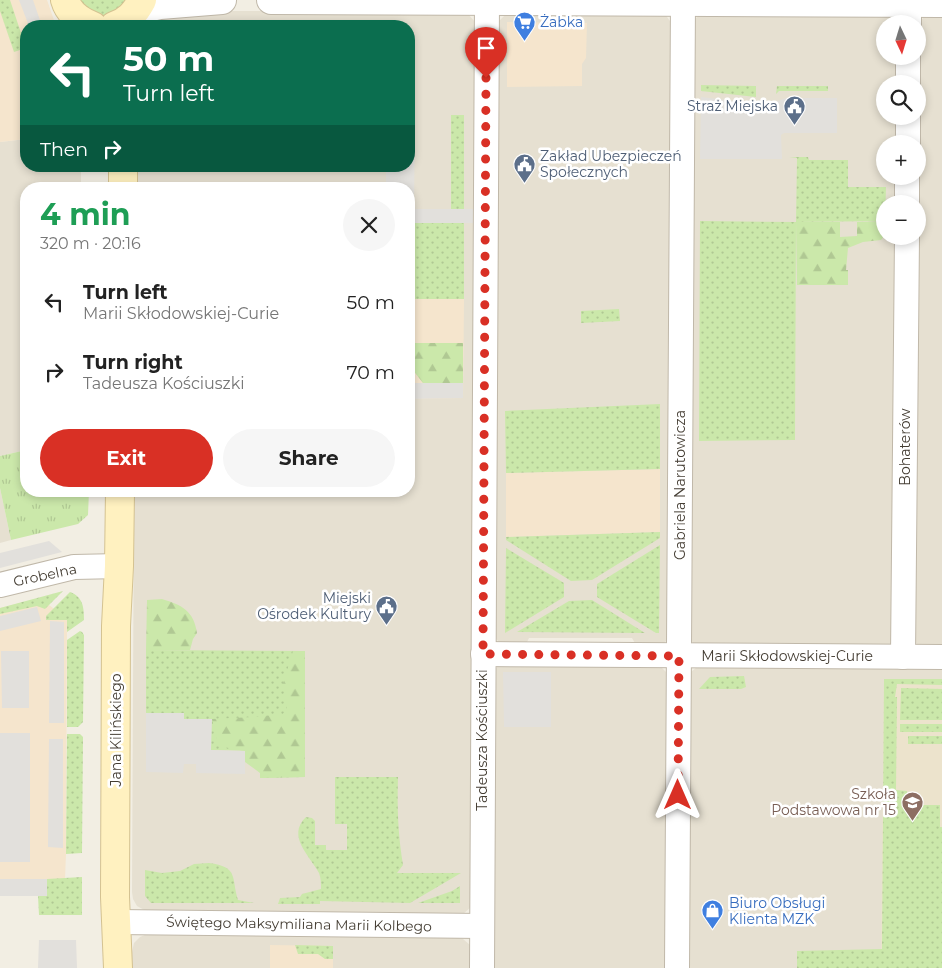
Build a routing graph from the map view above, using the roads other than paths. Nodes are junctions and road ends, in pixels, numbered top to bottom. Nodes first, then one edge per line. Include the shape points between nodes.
1 (65, 0) edge
2 (222, 0) edge
3 (271, 0) edge
4 (310, 0) edge
5 (487, 1) junction
6 (683, 2) junction
7 (925, 7) edge
8 (128, 17) edge
9 (80, 20) edge
10 (907, 245) edge
11 (120, 497) edge
12 (119, 566) junction
13 (0, 585) edge
14 (483, 654) junction
15 (679, 656) junction
16 (903, 657) junction
17 (942, 657) edge
18 (116, 922) junction
19 (482, 926) junction
20 (118, 968) edge
21 (482, 968) edge
22 (677, 968) edge

1 - 9 main road
2 - 8 street via 160,5
3 - 4 street
4 - 5 street
5 - 6 street
5 - 14 street, Tadeusza Kościuszki
6 - 7 street
6 - 15 street, Gabriela Narutowicza
10 - 16 street, Bohaterów
11 - 12 main road, Jana Kilińskiego
12 - 13 street, Grobelna via 74,567
12 - 18 main road, Jana Kilińskiego
14 - 15 street, Marii Skłodowskiej-Curie
14 - 19 street, Tadeusza Kościuszki
15 - 16 street, Marii Skłodowskiej-Curie
15 - 22 street, Gabriela Narutowicza
16 - 17 street, Marii Skłodowskiej-Curie
18 - 19 street, Świętego Maksymiliana Marii Kolbego
18 - 20 main road, Jana Kilińskiego
19 - 21 street, Tadeusza Kościuszki

